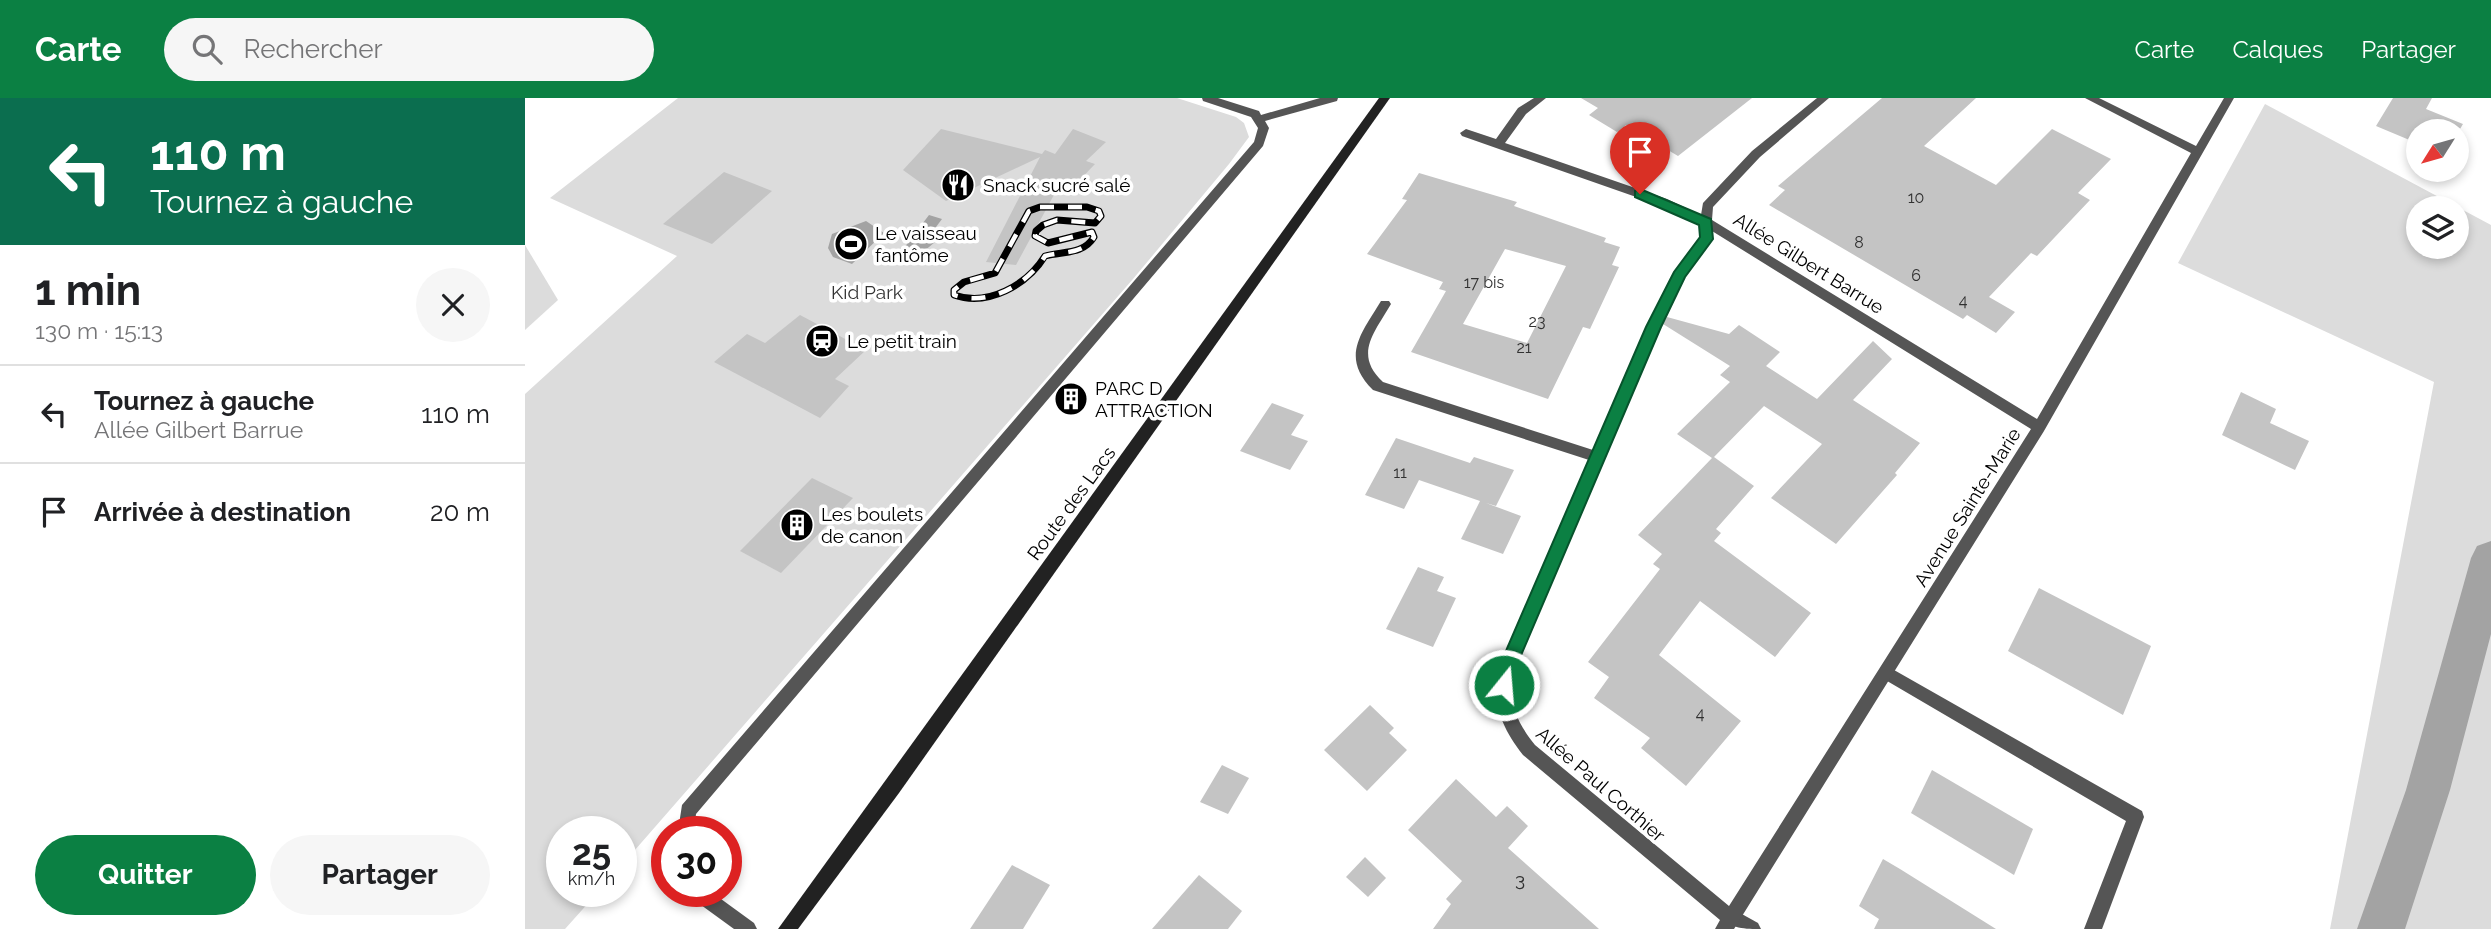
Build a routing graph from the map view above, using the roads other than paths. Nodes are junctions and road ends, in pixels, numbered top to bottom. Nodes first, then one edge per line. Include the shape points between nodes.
1 (1207, 98) edge
2 (1333, 98) edge
3 (1385, 98) edge
4 (1541, 98) edge
5 (1824, 98) edge
6 (2090, 98) edge
7 (2229, 98) edge
8 (1260, 119) junction
9 (1466, 133) dead end
10 (1498, 144) junction
11 (2198, 152) junction
12 (1706, 222) junction
13 (1385, 304) dead end
14 (2039, 428) junction
15 (1598, 457) junction
16 (1887, 673) junction
17 (688, 816) edge
18 (718, 907) edge
19 (1728, 923) edge
20 (748, 929) edge
21 (787, 929) edge
22 (1752, 929) edge
23 (2093, 929) edge

1 - 8 street via 1247,110
2 - 8 street
3 - 21 main road, Route des Lacs
4 - 10 street via 1522,111
5 - 12 street, Allée Paul Corthier via 1756,154 1707,205
6 - 11 street
7 - 11 street, Avenue Sainte-Marie
8 - 17 street via 1264,128 1259,143
9 - 10 street, Allée Gilbert Barrue
10 - 12 street, Allée Gilbert Barrue via 1663,202
11 - 14 street, Avenue Sainte-Marie
12 - 14 street, Allée Gilbert Barrue
12 - 15 street, Allée Paul Corthier via 1706,239 1679,275
13 - 15 street via 1362,345 1360,362 1366,376 1378,386
14 - 16 street, Avenue Sainte-Marie
15 - 19 street, Allée Paul Corthier via 1507,667 1502,700 1508,719 1529,750 1715,907
16 - 19 street, Avenue Sainte-Marie
16 - 23 street via 2136,817
18 - 20 street
19 - 22 street, Allée Paul Corthier

